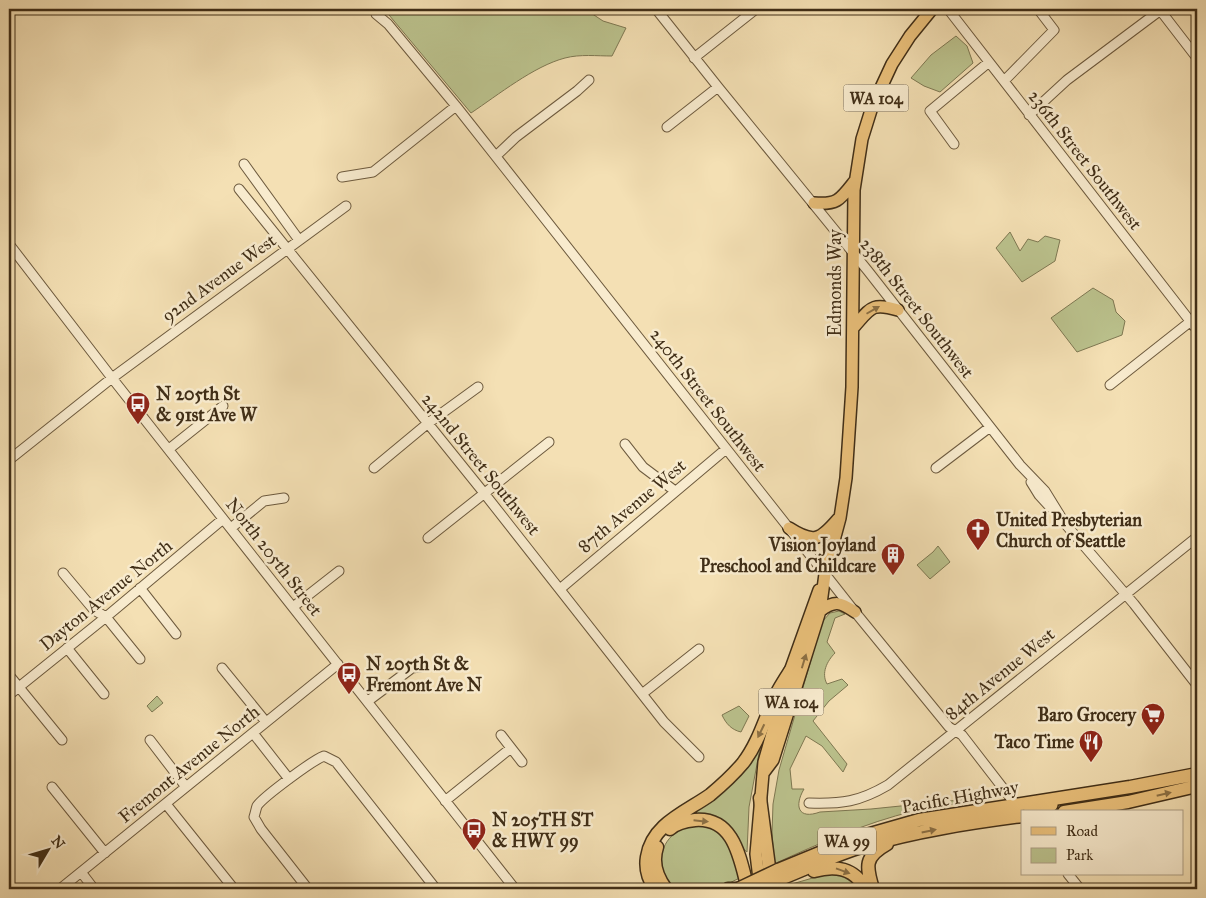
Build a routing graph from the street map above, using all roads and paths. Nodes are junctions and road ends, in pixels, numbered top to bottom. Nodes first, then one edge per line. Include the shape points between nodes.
1 (656, 9) edge
2 (756, 9) edge
3 (932, 9) edge
4 (948, 9) edge
5 (1038, 9) edge
6 (1161, 10) edge
7 (376, 14) dead end
8 (694, 58) junction
9 (1197, 58) edge
10 (989, 62) junction
11 (588, 80) dead end
12 (1004, 81) junction
13 (718, 88) junction
14 (456, 106) junction
15 (1029, 114) junction
16 (667, 127) dead end
17 (954, 144) dead end
18 (496, 156) junction
19 (244, 164) dead end
20 (342, 177) dead end
21 (854, 182) junction
22 (239, 189) dead end
23 (814, 203) junction
24 (346, 206) dead end
25 (299, 240) junction
26 (9, 244) edge
27 (286, 249) junction
28 (853, 255) junction
29 (898, 310) junction
30 (1191, 321) junction
31 (852, 328) junction
32 (1197, 330) edge
33 (112, 378) junction
34 (1110, 385) dead end
35 (478, 387) dead end
36 (223, 406) dead end
37 (427, 424) junction
38 (990, 427) junction
39 (549, 442) dead end
40 (625, 444) dead end
41 (169, 449) junction
42 (726, 449) junction
43 (9, 460) edge
44 (374, 468) dead end
45 (936, 468) dead end
46 (675, 491) junction
47 (484, 493) junction
48 (284, 498) dead end
49 (840, 518) junction
50 (223, 519) junction
51 (231, 528) junction
52 (789, 528) junction
53 (1197, 537) edge
54 (428, 538) dead end
55 (339, 571) dead end
56 (63, 573) dead end
57 (825, 574) junction
58 (140, 588) junction
59 (560, 588) junction
60 (1125, 595) junction
61 (293, 607) junction
62 (820, 611) junction
63 (855, 612) junction
64 (106, 617) junction
65 (176, 634) dead end
66 (67, 648) junction
67 (699, 649) dead end
68 (140, 659) dead end
69 (338, 664) junction
70 (420, 667) dead end
71 (222, 668) dead end
72 (790, 671) junction
73 (9, 675) edge
74 (1197, 685) edge
75 (19, 687) junction
76 (104, 694) dead end
77 (642, 694) junction
78 (9, 695) edge
79 (368, 701) junction
80 (266, 722) junction
81 (956, 731) junction
82 (253, 733) junction
83 (501, 735) dead end
84 (62, 740) dead end
85 (150, 740) dead end
86 (511, 748) junction
87 (699, 757) dead end
88 (522, 762) dead end
89 (764, 772) junction
90 (1197, 774) edge
91 (289, 779) junction
92 (1197, 786) edge
93 (52, 787) dead end
94 (186, 787) junction
95 (1080, 795) junction
96 (760, 798) junction
97 (446, 801) junction
98 (809, 803) dead end
99 (166, 804) junction
100 (1019, 810) edge
101 (1032, 810) edge
102 (1077, 810) edge
103 (899, 837) junction
104 (105, 853) junction
105 (80, 872) junction
106 (1070, 876) edge
107 (777, 880) edge
108 (60, 889) edge
109 (94, 889) edge
110 (234, 889) edge
111 (308, 889) edge
112 (436, 889) edge
113 (515, 889) edge
114 (654, 889) edge
115 (666, 889) edge
116 (728, 889) edge
117 (738, 889) edge
118 (748, 889) edge
119 (761, 889) edge
120 (865, 889) edge
121 (873, 889) edge
122 (1080, 889) edge

1 - 8 street, 238th Street Southwest
2 - 8 street
3 - 21 main road, Edmonds Way / WA 104 via 892,64 879,92 862,139
4 - 10 street, 236th Street Southwest
5 - 12 street via 1054,30
6 - 9 street
6 - 15 street via 1067,80
7 - 14 street, 240th Street Southwest
8 - 13 street, 238th Street Southwest
10 - 12 street, 236th Street Southwest
10 - 17 street via 930,111
11 - 18 street
12 - 15 street, 236th Street Southwest
13 - 16 street
13 - 23 street, 238th Street Southwest
14 - 18 street, 240th Street Southwest
14 - 20 street via 373,172
15 - 30 street, 236th Street Southwest
18 - 42 street, 240th Street Southwest
19 - 25 street
21 - 23 main road via 841,199 827,204
21 - 28 main road, Edmonds Way / WA 104
22 - 27 street, 242nd Street Southwest
23 - 28 street, 238th Street Southwest
24 - 25 street, 92nd Avenue West
25 - 27 street, 92nd Avenue West
26 - 33 street, North 205th Street
27 - 33 street, 92nd Avenue West
27 - 37 street, 242nd Street Southwest
28 - 29 street, 238th Street Southwest
28 - 31 main road, Edmonds Way / WA 104
31 -> 29 main road via 869,310 879,305
29 - 38 street, 238th Street Southwest
30 - 32 street, 236th Street Southwest
30 - 34 street
31 - 49 main road, Edmonds Way / WA 104 via 848,460
33 - 41 street, North 205th Street
33 - 43 street, 92nd Avenue West
35 - 37 street
36 - 41 street
37 - 44 street
37 - 47 street, 242nd Street Southwest
38 - 45 street
38 - 60 street, 238th Street Southwest via 1045,491 1064,522
39 - 47 street
40 - 46 street via 643,466
41 - 50 street, North 205th Street
42 - 46 street, 87th Avenue West
42 - 52 street, 240th Street Southwest
46 - 59 street, 87th Avenue West
47 - 54 street
47 - 59 street, 242nd Street Southwest
48 - 51 street via 264,501
49 - 52 main road via 828,532 815,539
49 - 57 main road, Edmonds Way / WA 104
50 - 51 street, North 205th Street
50 - 58 street, Dayton Avenue North
51 - 61 street, North 205th Street
52 - 57 street, 240th Street Southwest
53 - 60 street, 84th Avenue West
55 - 61 street
56 - 64 street via 94,610
57 - 62 main road, Edmonds Way / WA 104
57 - 63 street, 240th Street Southwest
57 - 72 main road, Edmonds Way / WA 104
58 - 64 street, Dayton Avenue North
58 - 65 street
59 - 77 street, 242nd Street Southwest
60 - 74 street, 238th Street Southwest
60 - 81 street, 84th Avenue West
61 - 69 street, North 205th Street
62 - 63 main road via 839,603
89 -> 62 main road, Edmonds Way / WA 104 via 773,760
63 - 81 street, 240th Street Southwest via 949,727
64 - 66 street, Dayton Avenue North
64 - 68 street
66 - 75 street, Dayton Avenue North
66 - 76 street
67 - 77 street
69 - 79 street, North 205th Street
69 - 80 street, Fremont Avenue North
70 - 79 street via 412,668
71 - 80 street
72 - 89 main road, Edmonds Way / WA 104
72 -> 114 highway via 754,744 733,775 656,833 646,865
73 - 75 street
75 - 78 street, Dayton Avenue North
75 - 84 street
77 - 87 street, 242nd Street Southwest
79 - 97 street, North 205th Street
80 - 82 street, Fremont Avenue North
81 - 98 street, 84th Avenue West via 874,793 835,804
81 - 100 street, 240th Street Southwest
82 - 91 street
82 - 94 street, Fremont Avenue North
83 - 86 street
85 - 94 street
86 - 88 street
86 - 97 street
89 - 96 main road, Edmonds Way / WA 104
90 - 95 highway, Pacific Highway / WA 99
91 - 111 street via 257,805 254,817
91 - 112 street via 324,756 336,762
102 -> 92 highway
93 - 104 street
94 - 99 street, Fremont Avenue North
95 - 100 highway, Pacific Highway / WA 99
95 - 101 main road via 1074,802
96 - 107 highway
96 - 119 main road, Edmonds Way / WA 104 via 756,854
97 - 113 street, North 205th Street
99 - 104 street, Fremont Avenue North
99 - 110 street
103 -> 100 highway, Pacific Highway / WA 99
100 - 107 highway, Pacific Highway / WA 99 via 911,822 856,838
103 - 107 highway, Pacific Highway / WA 99 via 855,849
103 - 121 highway via 871,856 867,867
104 - 105 street, Fremont Avenue North
105 - 108 street, Fremont Avenue North
105 - 109 street
106 - 122 street
107 - 117 highway, Pacific Highway / WA 99, bridge
107 - 119 highway, Pacific Highway / WA 99, bridge
107 -> 120 highway via 838,868 854,876
115 -> 118 highway via 655,868 658,844 672,827 699,820 717,824 732,837
116 - 117 highway

